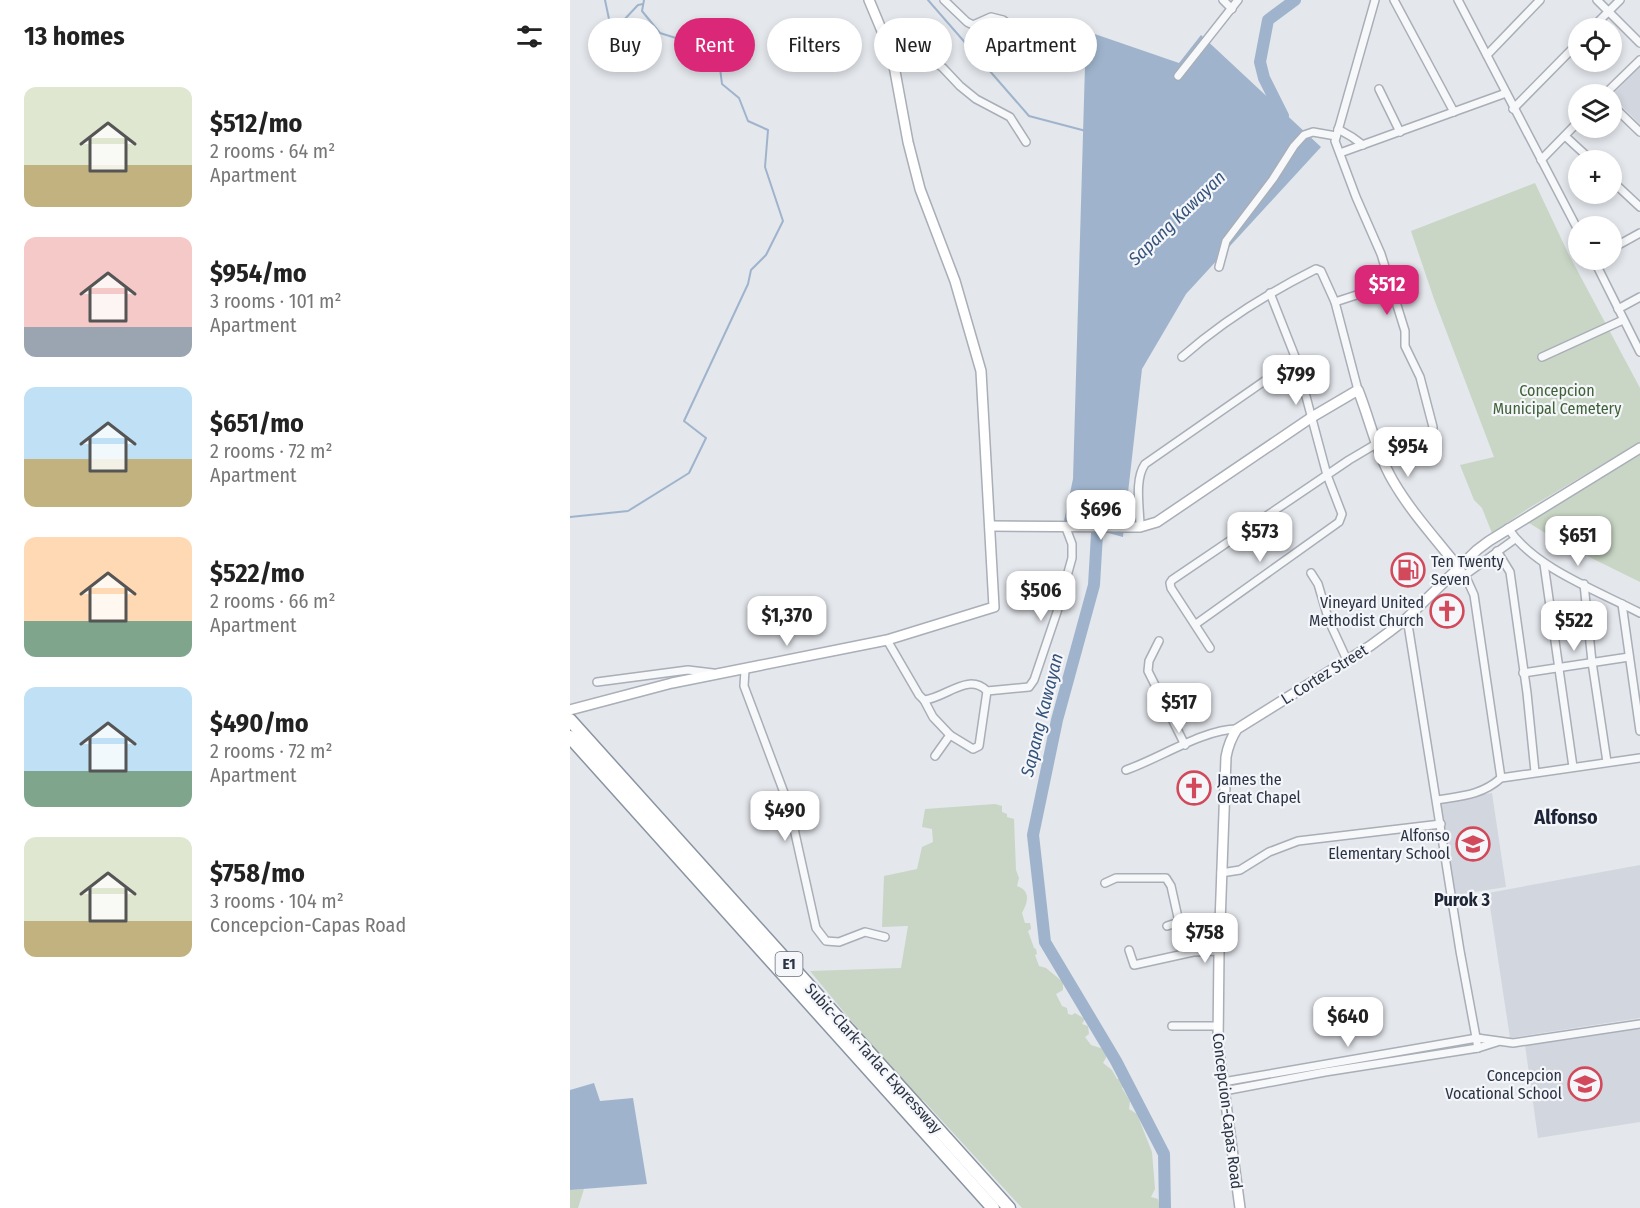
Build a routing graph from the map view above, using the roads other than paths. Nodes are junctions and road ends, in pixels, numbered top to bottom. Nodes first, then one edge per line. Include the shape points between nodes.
1 (869, 0) edge
2 (944, 0) edge
3 (1223, 0) edge
4 (1238, 0) edge
5 (1375, 0) edge
6 (1394, 0) edge
7 (1540, 0) edge
8 (1597, 0) edge
9 (1620, 0) edge
10 (1460, 1) edge
11 (1232, 9) junction
12 (1609, 12) junction
13 (877, 18) edge
14 (1603, 18) edge
15 (964, 19) edge
16 (1640, 43) edge
17 (1568, 53) edge
18 (1487, 55) junction
19 (1640, 60) edge
20 (895, 72) edge
21 (947, 72) edge
22 (1178, 76) dead end
23 (1615, 84) edge
24 (1378, 89) dead end
25 (1506, 93) junction
26 (1513, 108) junction
27 (1454, 112) junction
28 (1622, 115) edge
29 (1337, 132) junction
30 (1400, 132) junction
31 (1640, 132) edge
32 (1568, 133) edge
33 (1565, 136) junction
34 (1026, 142) dead end
35 (1363, 145) junction
36 (1580, 150) edge
37 (1340, 153) junction
38 (1541, 160) junction
39 (1622, 190) edge
40 (1640, 207) edge
41 (1571, 216) edge
42 (1640, 233) edge
43 (1622, 243) edge
44 (1219, 267) dead end
45 (1599, 270) edge
46 (1391, 286) junction
47 (1270, 293) junction
48 (1640, 297) edge
49 (1335, 302) junction
50 (1618, 309) junction
51 (1623, 320) junction
52 (1640, 352) edge
53 (1182, 357) dead end
54 (1542, 357) dead end
55 (1296, 359) junction
56 (1358, 390) junction
57 (1312, 417) junction
58 (1378, 448) junction
59 (1640, 448) edge
60 (1327, 475) junction
61 (990, 526) junction
62 (1070, 527) junction
63 (1140, 527) junction
64 (1508, 528) junction
65 (1515, 539) junction
66 (1497, 551) junction
67 (1544, 564) junction
68 (1458, 567) junction
69 (1311, 573) dead end
70 (1466, 575) junction
71 (1584, 584) junction
72 (1622, 604) junction
73 (1640, 613) edge
74 (1407, 618) junction
75 (1196, 624) junction
76 (887, 640) junction
77 (1159, 641) dead end
78 (1210, 648) dead end
79 (1629, 657) junction
80 (1347, 660) junction
81 (1592, 662) junction
82 (1557, 667) junction
83 (745, 670) junction
84 (716, 673) junction
85 (1523, 673) junction
86 (597, 682) dead end
87 (987, 691) junction
88 (924, 700) junction
89 (570, 710) edge
90 (570, 720) edge
91 (1237, 729) junction
92 (1640, 731) edge
93 (950, 735) junction
94 (570, 737) edge
95 (1185, 745) junction
96 (934, 756) dead end
97 (1640, 758) edge
98 (1607, 762) junction
99 (1573, 767) junction
100 (1126, 770) dead end
101 (1535, 772) junction
102 (1501, 778) junction
103 (1437, 800) junction
104 (1441, 824) junction
105 (1221, 873) junction
106 (1105, 883) dead end
107 (1179, 922) junction
108 (1167, 926) dead end
109 (1220, 926) junction
110 (885, 937) dead end
111 (1129, 950) dead end
112 (1219, 951) junction
113 (1640, 1024) edge
114 (1172, 1026) dead end
115 (1218, 1026) junction
116 (1477, 1038) junction
117 (1499, 1042) junction
118 (1478, 1048) junction
119 (1223, 1087) junction
120 (993, 1208) edge
121 (1009, 1208) edge
122 (1240, 1208) edge

1 - 13 street
2 - 15 street
3 - 11 street
4 - 11 street
5 - 29 street
6 - 27 street
7 - 18 street
8 - 12 street
9 - 12 street
10 - 18 street
11 - 22 street
12 - 14 street
12 - 16 street
17 - 26 street
18 - 25 street
19 - 23 street
20 - 61 street via 920,189 955,281 981,371
21 - 34 street via 976,99 1010,117
24 - 30 street
25 - 26 street
25 - 27 street
26 - 38 street
27 - 30 street
28 - 31 street
29 - 35 street via 1352,136
29 - 37 street
29 - 44 street via 1304,135 1226,241
30 - 35 street
32 - 33 street
33 - 36 street
33 - 38 street
35 - 37 street
37 - 46 street
38 - 41 street
39 - 40 street
42 - 43 street
45 - 50 street
46 - 49 street
46 - 58 street via 1405,331 1405,346 1420,377 1433,437 1432,445 1421,448
47 - 49 street via 1316,268
47 - 53 street via 1205,336
47 - 55 street
48 - 50 street
49 - 56 street
50 - 51 street
51 - 52 street
51 - 54 street
55 - 57 street
55 - 63 street via 1145,464 1139,485
56 - 57 street
56 - 58 street
57 - 60 street
57 - 63 street via 1157,522
58 - 60 street
58 - 68 street via 1393,481
59 - 64 street, L. Cortez Street
60 - 75 street via 1342,514 1339,522
60 - 75 street via 1172,580 1171,588
61 - 62 street
61 - 76 street via 994,607
62 - 63 street
62 - 87 street via 1072,558 1034,680 1021,689
64 - 65 street
64 - 68 street, L. Cortez Street
65 - 66 street
65 - 67 street
66 - 70 street
66 - 85 street via 1510,572
67 - 71 street
67 - 82 street
68 - 70 street
68 - 74 street, L. Cortez Street
69 - 80 street
70 - 102 street via 1474,595
71 - 72 street
71 - 81 street
72 - 73 street
72 - 79 street
74 - 80 street, L. Cortez Street
74 - 103 street
75 - 78 street
76 - 83 street
76 - 88 street
77 - 95 street via 1148,671
79 - 81 street
79 - 92 street
80 - 91 street, L. Cortez Street
81 - 82 street
81 - 98 street
82 - 85 street
82 - 99 street
83 - 84 street
83 - 110 street via 744,686 789,806 816,928 826,941 839,942 865,932
84 - 86 street via 688,670
84 - 89 street
85 - 101 street
87 - 88 street via 981,685 966,684
87 - 93 street via 979,746 973,749
88 - 93 street
90 - 121 highway, Subic-Clark-Tarlac Expressway / E1
91 - 95 street
91 - 105 street, Concepcion-Capas Road via 1226,757
93 - 96 street
94 - 120 highway, Subic-Clark-Tarlac Expressway / E1
95 - 100 street
97 - 98 street
98 - 99 street
99 - 101 street
101 - 102 street
102 - 103 street via 1480,792
103 - 104 street
104 - 105 street via 1298,841 1269,852 1240,870
104 - 116 street
105 - 109 street, Concepcion-Capas Road
106 - 107 street via 1116,878 1166,878
107 - 108 street
107 - 109 street
109 - 112 street, Concepcion-Capas Road
111 - 112 street via 1134,965 1194,952
112 - 115 street, Concepcion-Capas Road
113 - 117 street via 1533,1041
114 - 115 street
115 - 119 street, Concepcion-Capas Road
116 - 117 street
116 - 118 street
116 - 119 street
117 - 118 street
118 - 119 street
119 - 122 street, Concepcion-Capas Road

